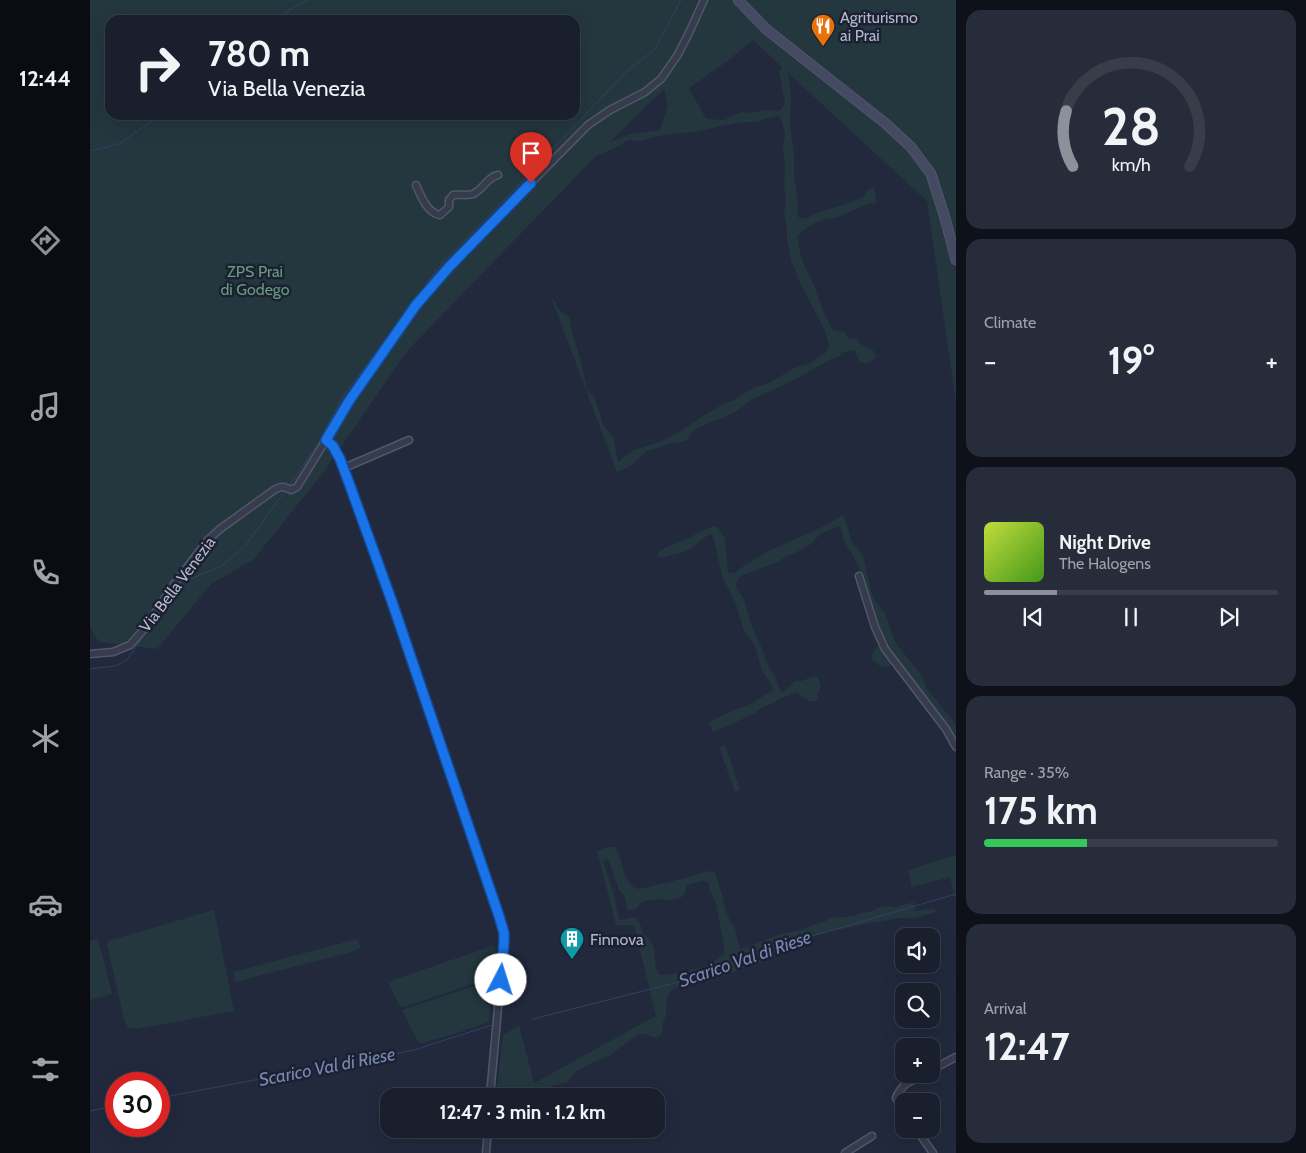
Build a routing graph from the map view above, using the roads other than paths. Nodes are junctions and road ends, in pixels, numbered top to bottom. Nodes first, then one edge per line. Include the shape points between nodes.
1 (704, 0) edge
2 (738, 0) edge
3 (498, 175) dead end
4 (416, 185) dead end
5 (956, 260) edge
6 (326, 440) junction
7 (409, 440) dead end
8 (344, 468) junction
9 (859, 576) dead end
10 (90, 654) edge
11 (956, 747) edge
12 (956, 1057) edge
13 (940, 1065) edge
14 (908, 1083) edge
15 (491, 1088) edge
16 (898, 1093) edge
17 (872, 1136) dead end
18 (487, 1138) edge
19 (922, 1138) edge
20 (486, 1153) edge
21 (845, 1153) edge
22 (933, 1153) edge

1 - 6 street, Via Bella Venezia via 677,56 661,79 588,125 487,227 416,305
2 - 5 main road via 766,29 912,146 931,174
3 - 4 street via 477,192 453,195 449,207 440,216 427,206
6 - 8 street via 333,446
6 - 10 street, Via Bella Venezia via 297,487 279,487 208,540 130,645 113,652
7 - 8 street
8 - 15 street via 504,933
9 - 11 street via 885,649
12 - 13 street
14 - 16 street
17 - 21 street
18 - 20 street
19 - 22 street

